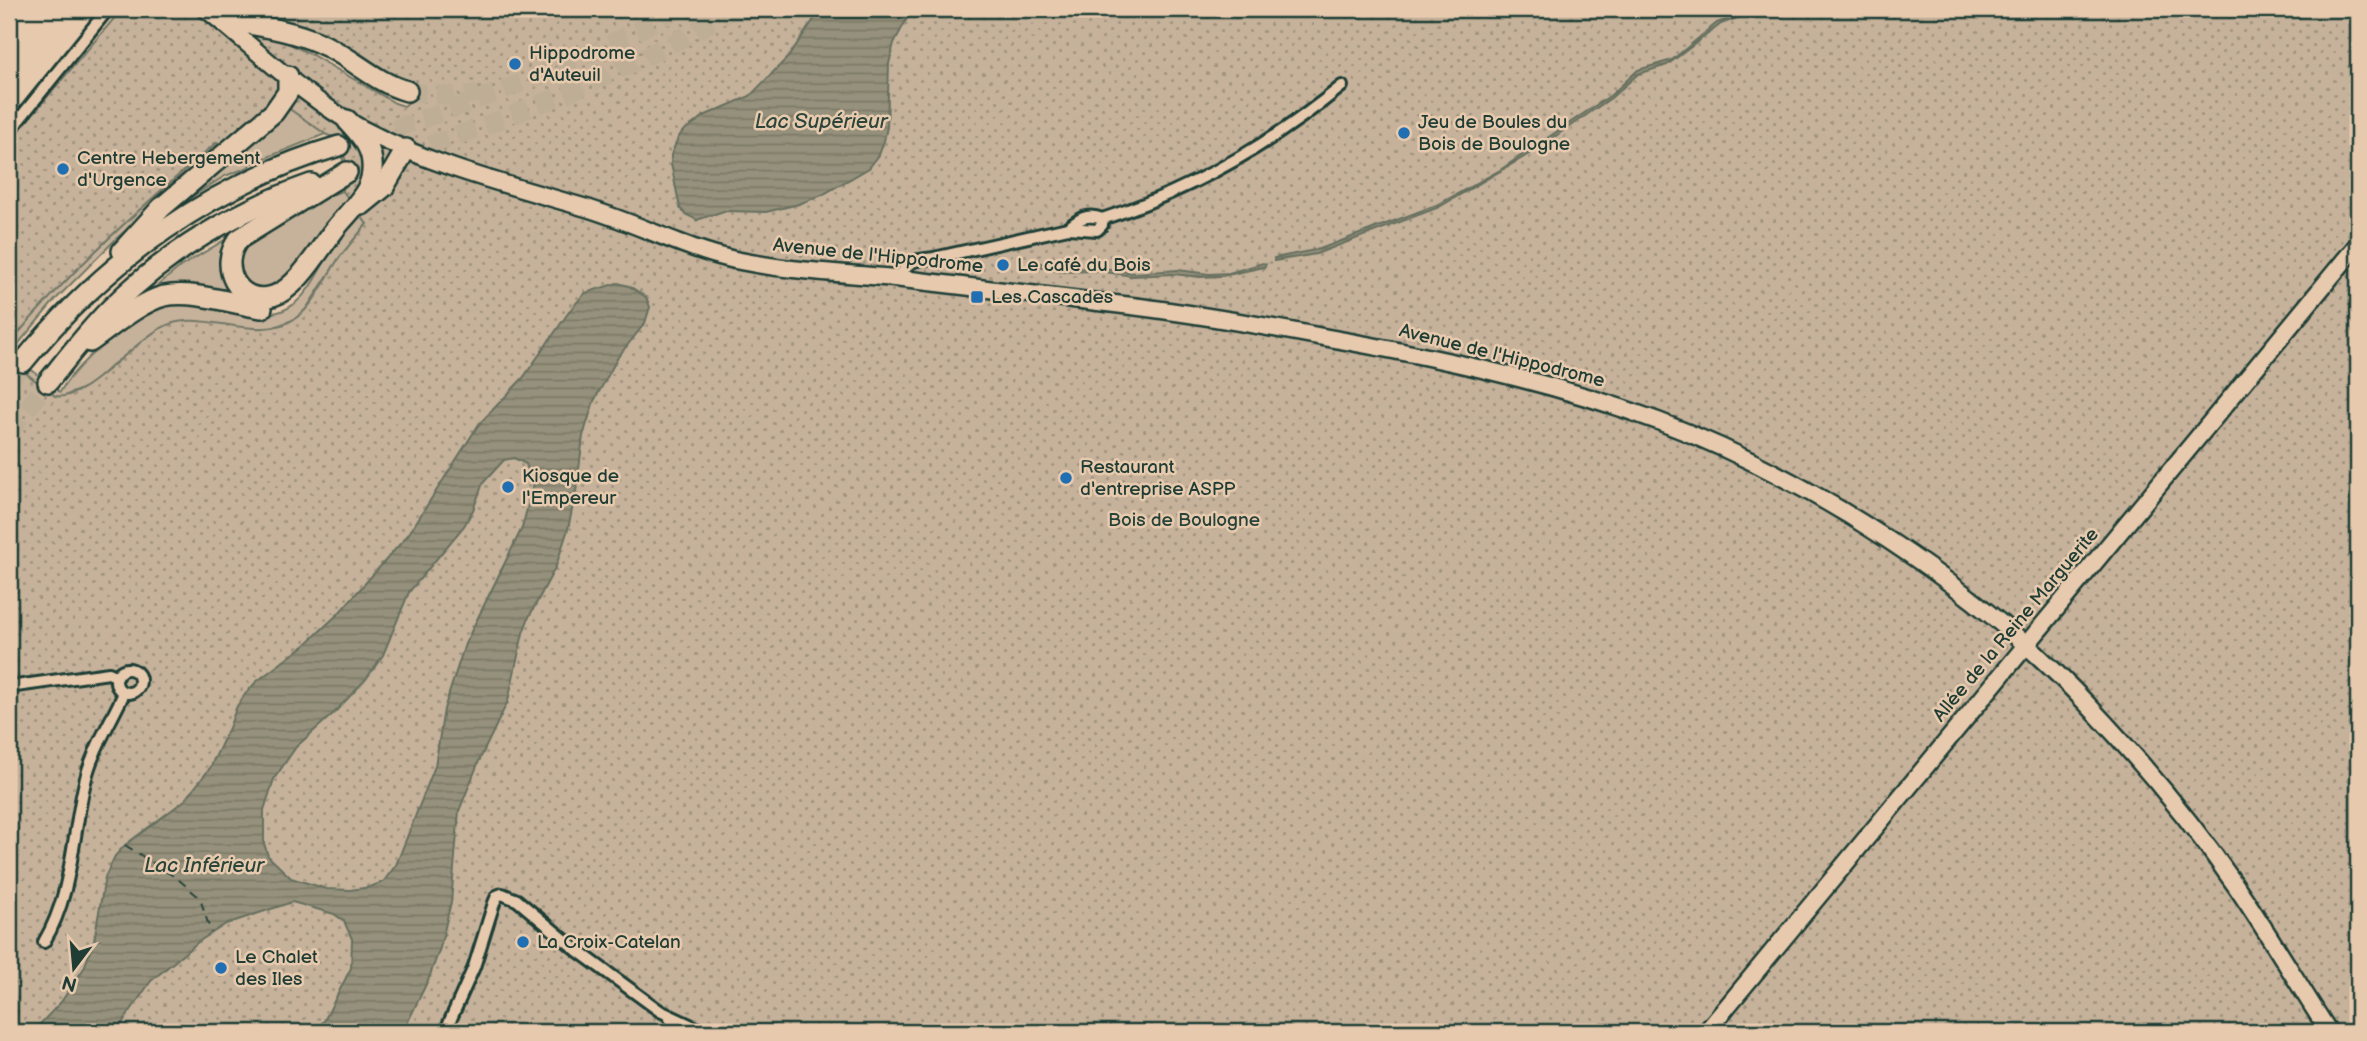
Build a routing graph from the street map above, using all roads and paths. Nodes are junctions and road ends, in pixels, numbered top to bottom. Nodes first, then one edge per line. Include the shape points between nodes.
1 (108, 9) edge
2 (206, 9) edge
3 (219, 9) edge
4 (235, 22) junction
5 (288, 76) junction
6 (1342, 86) dead end
7 (407, 92) tunnel mouth
8 (346, 120) junction
9 (9, 132) edge
10 (398, 145) junction
11 (338, 146) tunnel mouth
12 (349, 213) junction
13 (2358, 244) edge
14 (320, 249) junction
15 (934, 258) junction
16 (898, 279) junction
17 (936, 284) junction
18 (86, 292) junction
19 (23, 362) tunnel mouth
20 (62, 365) junction
21 (48, 382) tunnel mouth
22 (2026, 646) junction
23 (117, 677) junction
24 (9, 687) edge
25 (124, 693) junction
26 (44, 942) dead end
27 (660, 1011) junction
28 (445, 1032) edge
29 (683, 1032) edge
30 (705, 1032) edge
31 (1706, 1032) edge
32 (2329, 1032) edge

1 - 9 street
2 - 5 main road
3 - 4 main road
4 - 7 highway via 317,41 377,80
4 - 10 main road
5 - 8 main road
5 - 18 highway via 288,93 274,112 160,208
6 - 15 street via 1232,162 1136,208 1102,219 1097,230 1068,228
8 - 10 main road
8 - 12 highway via 369,147 372,167 369,184
10 - 12 highway via 380,192
10 - 16 main road, Avenue de l'Hippodrome via 465,173 590,209 709,253 741,261
11 - 18 highway via 261,175 209,201 139,248
12 - 14 highway
13 - 22 main road, Allée de la Reine Marguerite
14 - 20 highway via 299,290 281,304 262,308 165,296 138,309
14 - 20 highway via 292,284 272,297 248,295 230,273 230,255 239,239 347,172 266,201 183,249 110,309
15 - 16 street via 914,260
15 - 17 street
16 - 17 main road, Avenue de l'Hippodrome
17 - 22 main road, Avenue de l'Hippodrome via 1250,324 1399,350 1579,394 1661,422 1829,503 1956,588
18 - 19 highway
20 - 21 highway
22 - 31 main road, Allée de la Reine Marguerite
22 - 32 main road, Avenue de l'Hippodrome via 2084,700 2153,777 2235,885
23 - 24 street via 109,673
23 - 25 street via 117,687
23 - 25 street via 129,669 139,676 138,688
25 - 26 street via 86,778 68,881
27 - 28 street via 506,894 494,903 474,967
27 - 29 street
27 - 30 street

